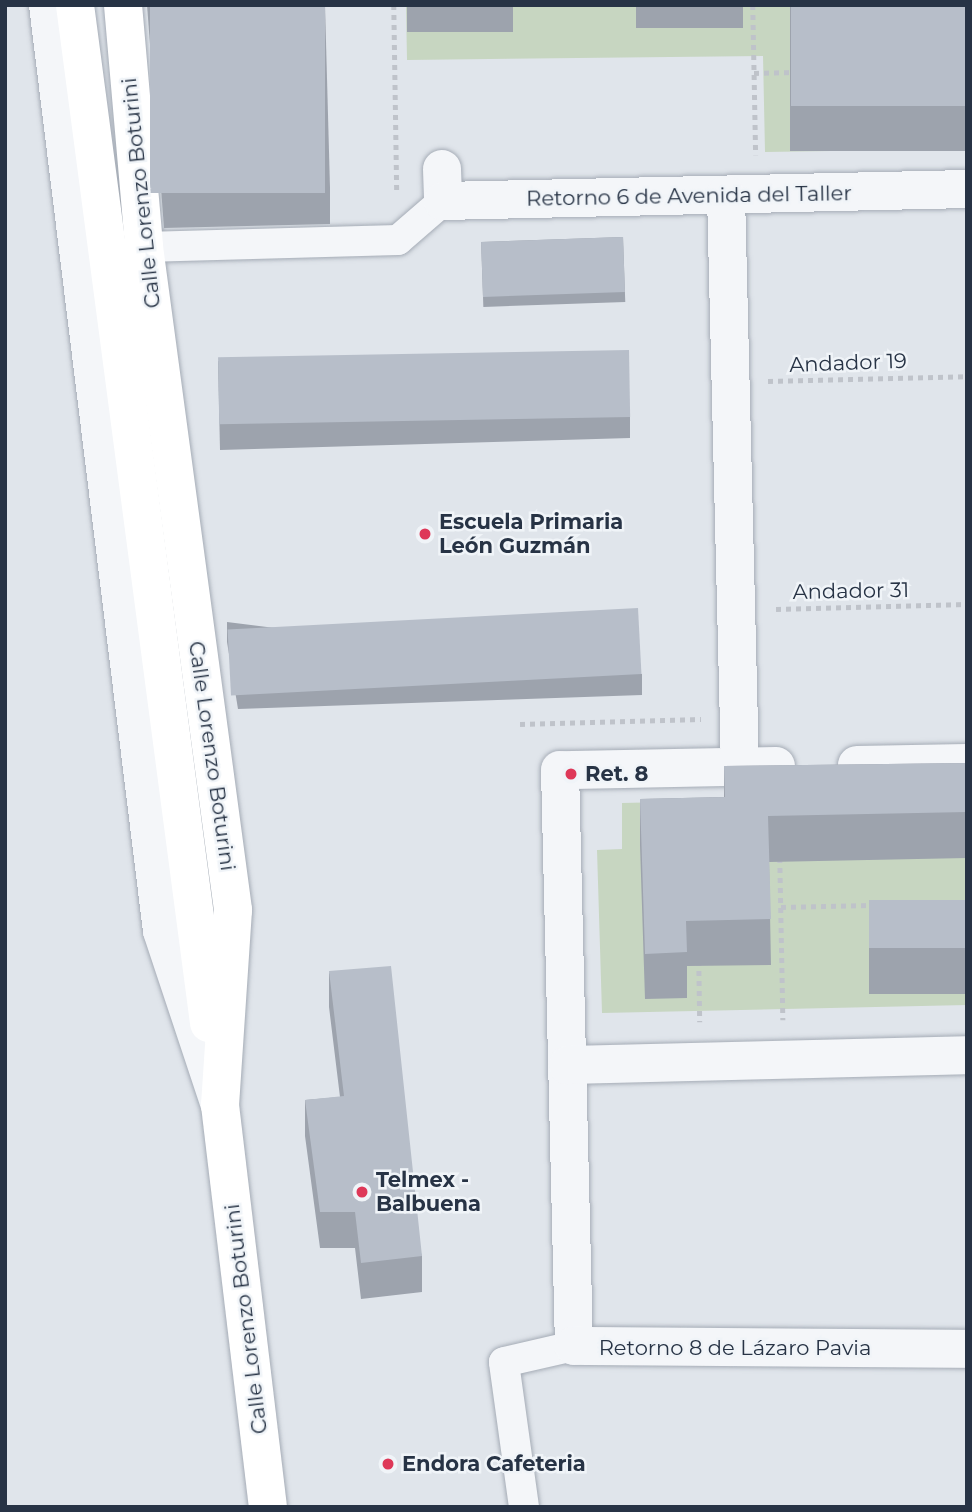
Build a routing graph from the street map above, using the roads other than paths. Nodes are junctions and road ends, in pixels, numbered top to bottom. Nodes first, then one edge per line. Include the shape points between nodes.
1 (48, 5) edge
2 (75, 5) edge
3 (122, 5) edge
4 (443, 185) joint
5 (967, 190) edge
6 (741, 195) junction
7 (144, 247) junction
8 (967, 762) edge
9 (740, 767) junction
10 (967, 1055) edge
11 (568, 1065) junction
12 (220, 1105) junction
13 (574, 1346) junction
14 (967, 1349) edge
15 (268, 1507) edge
16 (524, 1507) edge

1 - 12 street via 162,931
2 - 12 main road
3 - 7 main road, Calle Lorenzo Boturini
4 - 6 street, Retorno 6 de Avenida del Taller
4 - 7 street via 398,240
5 - 6 street, Retorno 6 de Avenida del Taller
6 - 9 street via 730,382
7 - 12 main road, Calle Lorenzo Boturini via 233,910
8 - 9 street
9 - 11 street, Retorno 8 de Lázaro Pavia via 560,770
10 - 11 street
11 - 13 street, Retorno 8 de Lázaro Pavia
12 - 15 main road, Calle Lorenzo Boturini
13 - 14 street, Retorno 8 de Lázaro Pavia
13 - 16 street via 504,1362

